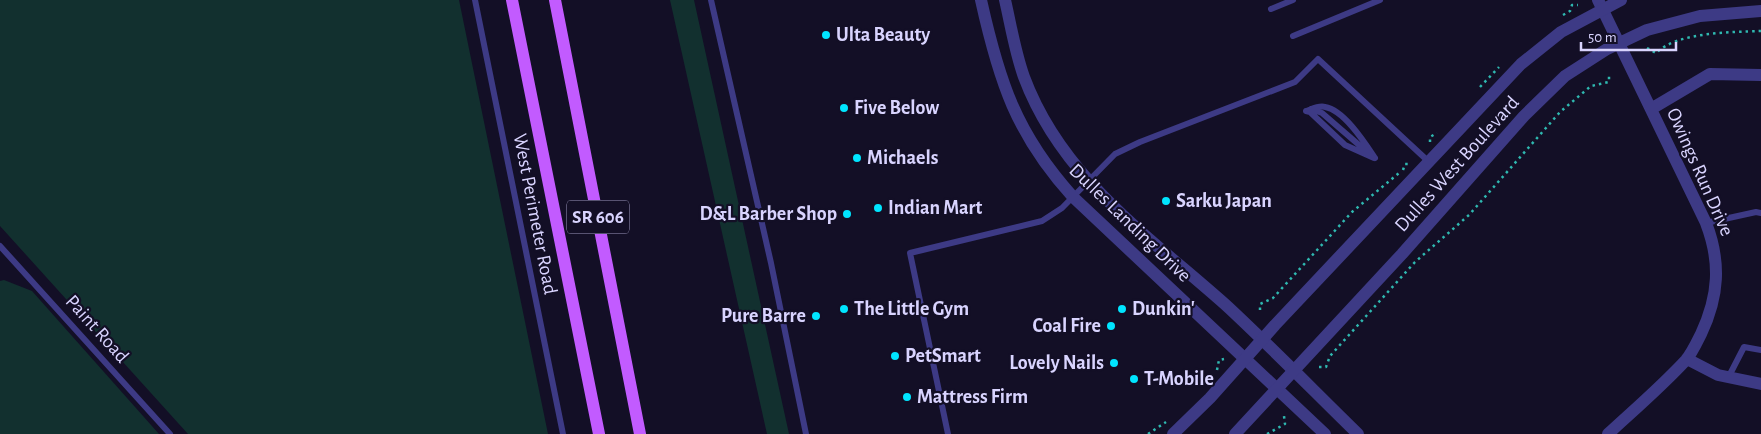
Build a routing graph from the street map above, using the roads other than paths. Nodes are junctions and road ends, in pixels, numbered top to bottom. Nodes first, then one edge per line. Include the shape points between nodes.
1 (475, 0) edge
2 (512, 0) edge
3 (555, 0) edge
4 (712, 0) edge
5 (981, 0) edge
6 (1005, 0) edge
7 (1293, 0) edge
8 (1380, 0) edge
9 (1621, 0) edge
10 (1600, 4) edge
11 (1271, 9) dead end
12 (1761, 11) edge
13 (1293, 36) dead end
14 (1618, 43) junction
15 (1761, 75) edge
16 (1651, 109) junction
17 (1309, 110) joint
18 (1428, 161) junction
19 (1087, 181) junction
20 (1072, 197) junction
21 (1761, 213) edge
22 (1706, 224) junction
23 (0, 246) edge
24 (1261, 340) junction
25 (1761, 350) edge
26 (1245, 358) junction
27 (1687, 359) junction
28 (1293, 371) junction
29 (1728, 378) junction
30 (1761, 384) edge
31 (1278, 388) junction
32 (170, 434) edge
33 (563, 434) edge
34 (599, 434) edge
35 (640, 434) edge
36 (806, 434) edge
37 (948, 434) edge
38 (1172, 434) edge
39 (1235, 434) edge
40 (1325, 434) edge
41 (1358, 434) edge
42 (1608, 434) edge

1 - 33 lane, West Perimeter Road
2 - 34 main road, SR 606
3 - 35 main road, SR 606
4 - 36 lane
5 - 20 street, Dulles Landing Drive via 996,64 1011,107 1055,178
6 - 19 street, Dulles Landing Drive via 1015,49 1032,96 1045,123
7 - 11 lane
8 - 13 lane
9 - 10 street, Dulles West Boulevard
10 - 14 street, Owings Run Drive
10 - 18 street, Dulles West Boulevard via 1538,49
12 - 14 street, Dulles West Boulevard via 1700,16 1647,30
14 - 16 street, Owings Run Drive
14 - 28 street, Dulles West Boulevard via 1578,67 1547,92
15 - 16 street via 1710,74
16 - 22 street, Owings Run Drive
17 - 17 lane via 1324,106 1331,109 1358,133 1375,158 1322,114
18 - 19 lane via 1318,60 1295,82 1125,148 1107,160
18 - 24 street, Dulles West Boulevard
19 - 20 lane
19 - 24 street, Dulles Landing Drive
20 - 26 street, Dulles Landing Drive
20 - 37 lane via 1034,225 910,253
21 - 22 lane
22 - 27 street, Owings Run Drive via 1714,245 1718,278 1713,305
23 - 32 lane, Paint Road
24 - 26 street, Dulles West Boulevard
24 - 28 street, Dulles Landing Drive
25 - 29 lane via 1744,347
26 - 31 street, Dulles Landing Drive
26 - 38 street, Dulles West Boulevard
27 - 29 street
27 - 42 street, Owings Run Drive
28 - 31 street, Dulles West Boulevard
28 - 41 street, Dulles Landing Drive
29 - 30 street
31 - 39 street, Dulles West Boulevard
31 - 40 street, Dulles Landing Drive

